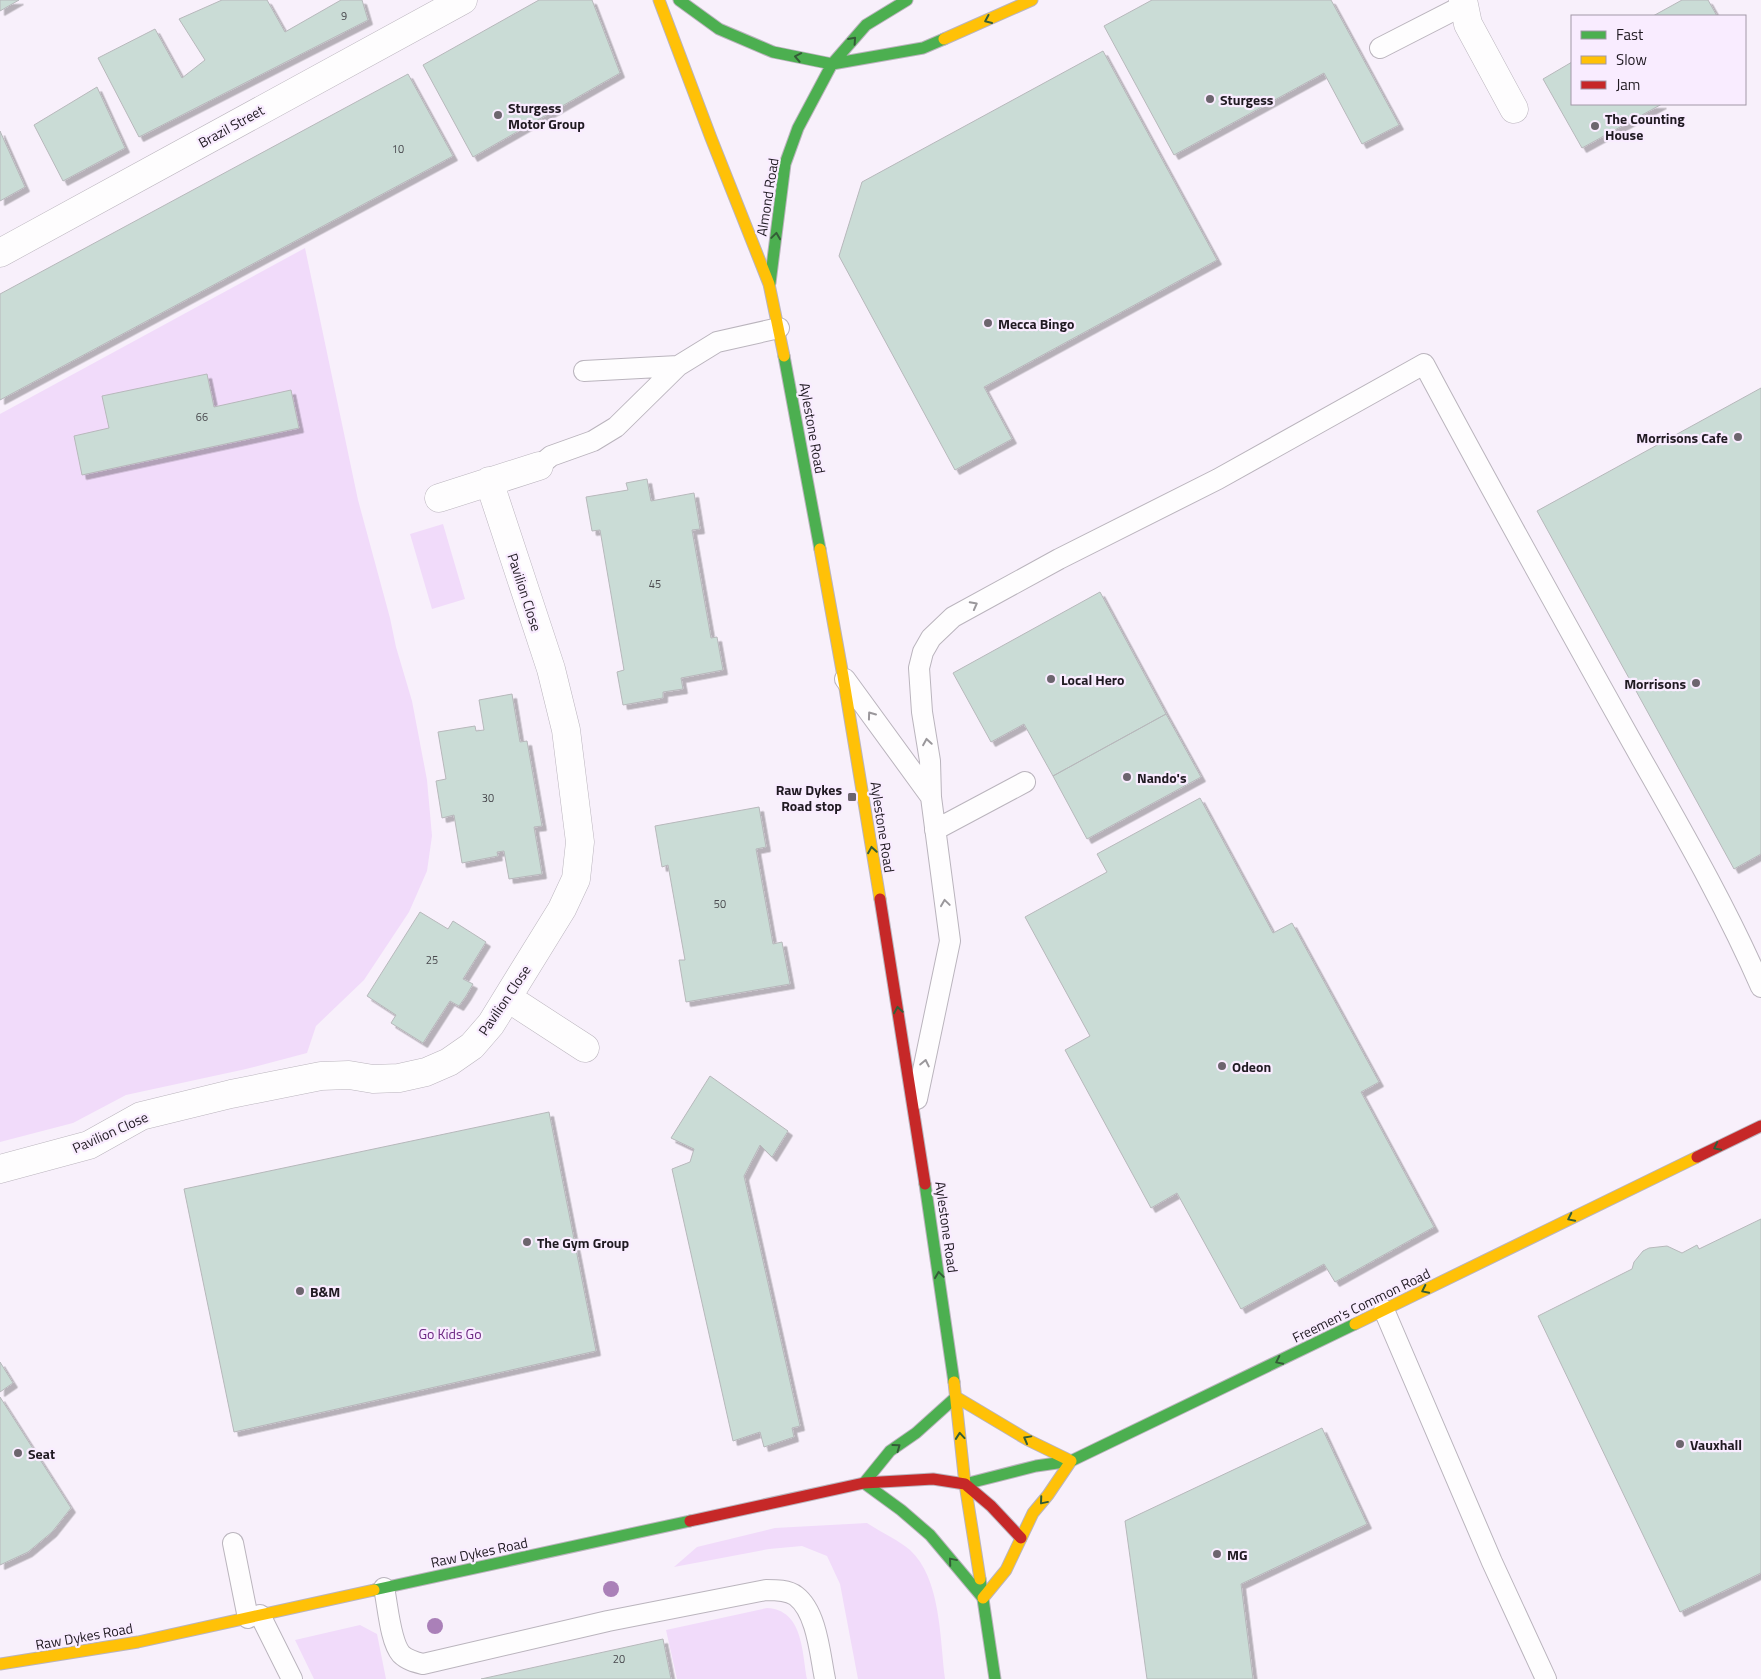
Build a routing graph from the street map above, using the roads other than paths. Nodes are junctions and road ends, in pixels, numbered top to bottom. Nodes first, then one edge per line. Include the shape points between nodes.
1 (463, 0) edge
2 (659, 0) edge
3 (679, 0) edge
4 (907, 0) edge
5 (1032, 0) edge
6 (1463, 2) edge
7 (1380, 48) dead end
8 (832, 64) junction
9 (1514, 109) dead end
10 (0, 253) edge
11 (770, 284) junction
12 (779, 328) junction
13 (678, 366) junction
14 (584, 371) dead end
15 (539, 466) joint
16 (489, 481) junction
17 (439, 498) dead end
18 (843, 676) junction
19 (1025, 782) dead end
20 (930, 797) junction
21 (935, 830) junction
22 (1761, 987) edge
23 (508, 998) junction
24 (585, 1048) dead end
25 (915, 1110) junction
26 (1761, 1126) edge
27 (0, 1169) edge
28 (1384, 1310) junction
29 (956, 1396) junction
30 (1071, 1461) junction
31 (864, 1483) junction
32 (965, 1484) junction
33 (1021, 1538) junction
34 (233, 1543) dead end
35 (384, 1588) junction
36 (983, 1598) junction
37 (254, 1617) junction
38 (0, 1664) edge
39 (292, 1679) edge
40 (825, 1679) edge
41 (995, 1679) edge
42 (1546, 1679) edge

1 - 10 street, Brazil Street
2 - 11 main road, Aylestone Road
8 -> 3 main road via 774,52 719,29
8 -> 4 main road, Almond Road via 866,25
5 -> 8 main road via 923,48
6 - 7 lane
6 - 9 street via 1468,24
11 -> 8 main road, Almond Road via 786,164 798,128
11 - 12 main road, Aylestone Road
12 - 13 lane via 716,342
12 - 18 main road, Aylestone Road
13 - 14 lane
13 - 15 lane via 616,427 592,441 551,456
15 - 16 street
16 - 17 street
16 - 23 street, Pavilion Close via 551,669 566,730 580,842 576,879 562,909
20 -> 18 lane
25 -> 18 main road, Aylestone Road
19 - 21 lane
20 - 21 lane
20 -> 22 lane via 930,761 919,668 930,638 941,626 1074,552 1218,479 1424,364 1500,508 1677,823 1744,947
25 -> 21 lane via 950,941
23 - 24 street
23 - 27 street, Pavilion Close via 472,1046 449,1062 426,1072 400,1078 321,1076 231,1094 141,1116 89,1144
29 -> 25 main road, Aylestone Road
26 -> 28 main road, Freemen's Common Road
28 -> 30 main road, Freemen's Common Road
28 - 42 lane
30 -> 29 main road via 1028,1440
31 -> 29 main road via 890,1451 916,1434
32 -> 29 main road, Aylestone Road
30 - 32 main road, Freemen's Common Road via 1036,1466
30 -> 33 main road via 1033,1513
31 - 32 main road, Raw Dykes Road via 933,1479
31 - 35 main road, Raw Dykes Road
36 -> 31 main road via 930,1535
32 - 33 main road
32 - 36 main road, Aylestone Road
33 - 36 main road via 1006,1570
34 - 37 lane
35 - 37 main road, Raw Dykes Road
35 - 40 lane via 396,1646 402,1656 422,1664 608,1621 766,1590 781,1590 796,1596 806,1608 813,1623
36 - 41 main road, Aylestone Road
37 - 38 main road, Raw Dykes Road via 138,1642
37 - 39 lane

